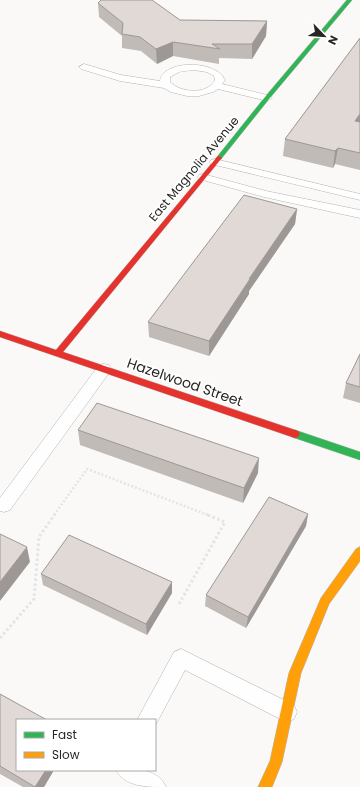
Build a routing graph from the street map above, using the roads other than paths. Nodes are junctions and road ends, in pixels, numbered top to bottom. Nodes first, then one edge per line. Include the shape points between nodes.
1 (350, 0) edge
2 (84, 67) dead end
3 (167, 85) junction
4 (217, 86) junction
5 (267, 98) junction
6 (215, 162) junction
7 (203, 177) junction
8 (360, 197) edge
9 (360, 214) edge
10 (0, 334) edge
11 (57, 354) junction
12 (104, 369) junction
13 (360, 456) edge
14 (4, 505) dead end
15 (360, 552) edge
16 (286, 712) junction
17 (148, 719) edge
18 (128, 771) edge
19 (155, 787) edge
20 (265, 787) edge

1 - 5 street, East Magnolia Avenue
2 - 3 lane via 120,78
3 - 4 lane via 187,93 204,92
3 - 4 lane via 165,81 169,73 193,67 216,74 220,78
4 - 5 lane
5 - 6 street, East Magnolia Avenue
6 - 7 street, East Magnolia Avenue
6 - 8 lane
7 - 9 lane via 264,194
7 - 11 street, East Magnolia Avenue
10 - 11 street, Hazelwood Street
11 - 12 street, Hazelwood Street
12 - 13 street, Hazelwood Street
12 - 14 lane
15 - 16 street via 325,601 295,672
16 - 17 lane via 181,658
16 - 20 street via 276,762
18 - 19 lane

